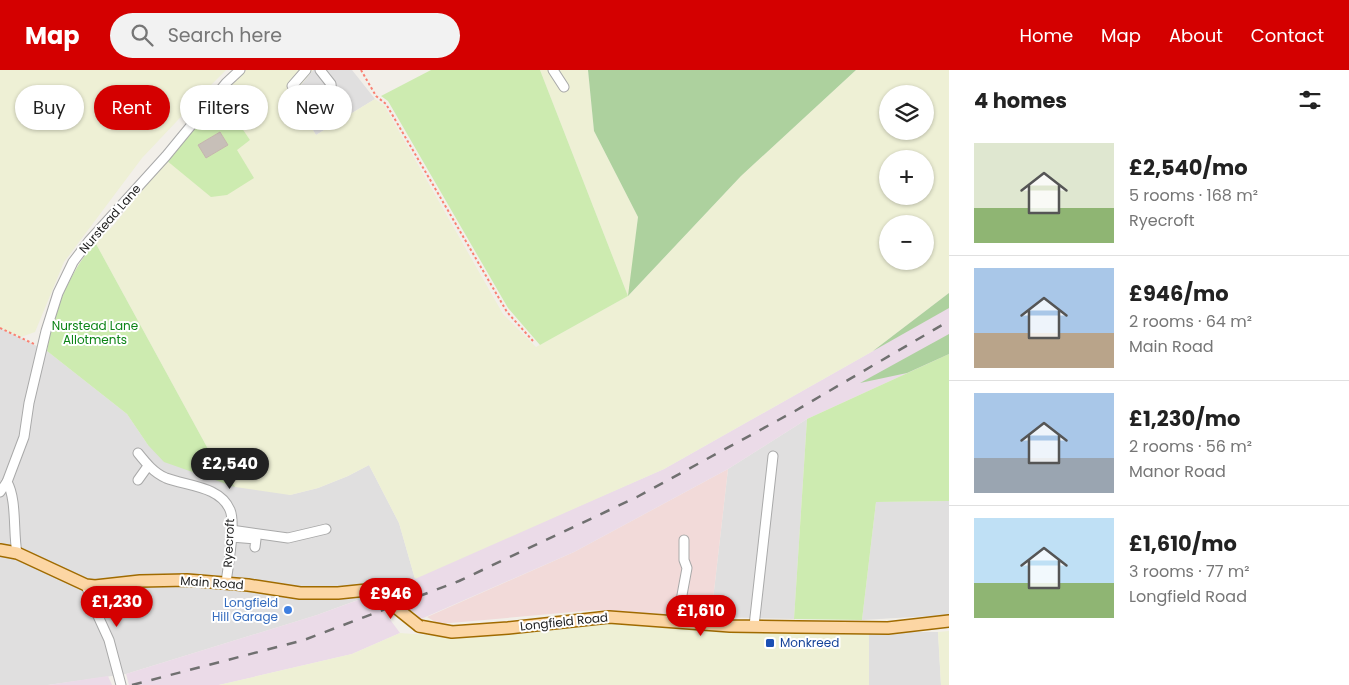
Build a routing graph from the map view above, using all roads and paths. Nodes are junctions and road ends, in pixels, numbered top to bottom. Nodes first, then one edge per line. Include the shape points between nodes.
1 (240, 70) edge
2 (306, 70) edge
3 (320, 70) edge
4 (362, 70) edge
5 (553, 70) edge
6 (293, 85) edge
7 (331, 85) edge
8 (564, 87) dead end
9 (0, 328) edge
10 (533, 341) dead end
11 (41, 347) junction
12 (138, 453) dead end
13 (773, 456) dead end
14 (148, 466) junction
15 (138, 480) dead end
16 (7, 482) junction
17 (0, 492) edge
18 (326, 529) dead end
19 (231, 533) junction
20 (684, 540) dead end
21 (255, 547) dead end
22 (0, 550) edge
23 (17, 554) junction
24 (226, 583) junction
25 (86, 585) junction
26 (949, 621) edge
27 (677, 622) junction
28 (418, 626) joint
29 (754, 626) junction
30 (120, 682) edge

1 - 11 street, Nurstead Lane via 73,262 58,293
2 - 6 street
3 - 7 street
4 - 10 path via 376,96 386,104 507,312
5 - 8 street
9 - 11 path
11 - 16 street, Nurstead Lane via 24,437
12 - 14 street, Ryecroft
13 - 29 street
14 - 15 street
14 - 19 street, Ryecroft via 166,478 214,492 230,510
16 - 17 street, Nurstead Lane
16 - 23 street via 12,490
18 - 19 street via 288,538
19 - 21 street via 256,539
19 - 24 street, Ryecroft
20 - 27 street via 687,568
22 - 23 main road, Main Road
23 - 25 main road, Main Road
24 - 25 main road, Main Road via 187,580
24 - 28 main road, Main Road, bridge via 300,593 367,590 379,594
25 - 30 street via 109,640
26 - 29 main road, Longfield Road via 888,628
27 - 28 main road, Longfield Road via 609,617 452,632
27 - 29 main road, Longfield Road

